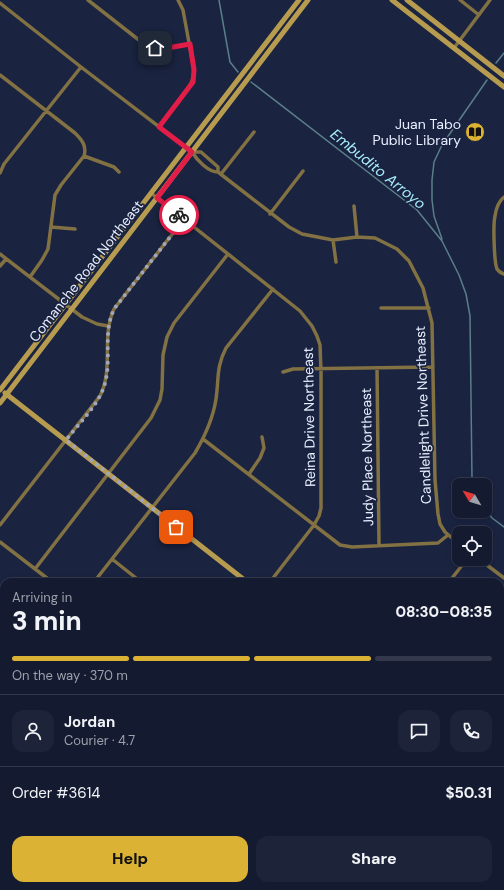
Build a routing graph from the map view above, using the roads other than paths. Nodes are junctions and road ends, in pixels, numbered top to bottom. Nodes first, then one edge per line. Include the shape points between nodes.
1 (88, 0) edge
2 (178, 0) edge
3 (299, 0) edge
4 (308, 0) edge
5 (392, 0) edge
6 (407, 0) edge
7 (460, 0) edge
8 (490, 0) edge
9 (0, 3) edge
10 (479, 15) junction
11 (459, 41) junction
12 (190, 44) junction
13 (454, 48) junction
14 (81, 67) junction
15 (0, 75) edge
16 (504, 76) edge
17 (504, 87) edge
18 (46, 111) junction
19 (159, 127) junction
20 (254, 132) dead end
21 (186, 148) junction
22 (192, 152) junction
23 (84, 156) junction
24 (303, 171) dead end
25 (119, 172) dead end
26 (0, 173) edge
27 (220, 173) junction
28 (151, 193) junction
29 (504, 197) edge
30 (157, 198) junction
31 (354, 206) dead end
32 (270, 214) junction
33 (184, 219) junction
34 (51, 227) junction
35 (75, 229) dead end
36 (357, 237) junction
37 (332, 240) junction
38 (0, 254) edge
39 (228, 254) junction
40 (6, 259) junction
41 (336, 262) dead end
42 (0, 266) edge
43 (504, 274) edge
44 (30, 277) junction
45 (273, 289) junction
46 (66, 305) junction
47 (381, 308) dead end
48 (428, 308) junction
49 (71, 309) junction
50 (108, 326) junction
51 (432, 367) junction
52 (377, 368) junction
53 (321, 369) junction
54 (283, 372) dead end
55 (0, 389) edge
56 (7, 394) junction
57 (0, 403) edge
58 (262, 437) dead end
59 (203, 439) junction
60 (66, 440) junction
61 (109, 474) junction
62 (249, 474) junction
63 (152, 508) junction
64 (0, 525) edge
65 (314, 526) junction
66 (448, 535) junction
67 (452, 538) edge
68 (0, 542) edge
69 (379, 545) junction
70 (112, 559) junction
71 (462, 566) edge
72 (488, 566) edge
73 (35, 569) junction
74 (47, 578) edge
75 (97, 578) edge
76 (136, 578) edge
77 (242, 578) edge
78 (273, 578) edge
79 (452, 578) edge
80 (504, 578) edge

1 - 12 street via 144,44 162,49
2 - 12 street via 183,10
3 - 21 street, Comanche Road Northeast
4 - 22 street, Comanche Road Northeast
5 - 13 street
6 - 11 street
7 - 10 street
8 - 10 street
9 - 14 street, Candlelight Drive Northeast
10 - 11 street
11 - 13 street
11 - 16 street
12 - 19 street via 193,82
13 - 17 street
14 - 18 street
14 - 19 street, Candlelight Drive Northeast
15 - 18 street via 2,80
18 - 23 street via 79,137 85,150
18 - 26 street via 4,164
19 - 21 street, Candlelight Drive Northeast
20 - 27 street
21 - 22 street, Candlelight Drive Northeast
21 - 28 street, Comanche Road Northeast
22 - 27 street, Candlelight Drive Northeast via 213,172
22 - 27 street, Candlelight Drive Northeast via 201,152 218,167
22 - 30 street, Comanche Road Northeast
23 - 25 street via 114,166
23 - 34 street via 55,195
24 - 32 street
27 - 32 street, Candlelight Drive Northeast
28 - 30 street, Reina Drive Northeast
28 - 46 street, Comanche Road Northeast
29 - 43 street via 499,202 494,216 497,267
30 - 33 street, Reina Drive Northeast
30 - 49 street, Comanche Road Northeast
31 - 36 street
32 - 37 street, Candlelight Drive Northeast via 302,234
33 - 39 street, Reina Drive Northeast
33 - 50 street via 119,303 112,313
34 - 35 street
34 - 44 street via 48,249
36 - 37 street, Candlelight Drive Northeast
36 - 48 street, Candlelight Drive Northeast via 375,238 393,246 409,260 424,288
37 - 41 street
38 - 40 street
39 - 45 street, Reina Drive Northeast
39 - 61 street via 171,328 164,347 160,400 152,418
40 - 42 street
40 - 44 street
44 - 46 street
45 - 53 street, Reina Drive Northeast via 300,311 312,326 320,345
45 - 59 street via 221,357 216,398
46 - 49 street
46 - 55 street, Comanche Road Northeast
47 - 48 street
48 - 51 street, Candlelight Drive Northeast via 432,323
49 - 50 street via 90,321
49 - 56 street, Comanche Road Northeast
50 - 60 street via 108,371 104,389
51 - 52 street
51 - 66 street, Candlelight Drive Northeast via 438,514 440,524
52 - 53 street
52 - 69 street, Judy Place Northeast
53 - 54 street via 293,369
53 - 65 street, Reina Drive Northeast via 322,508
55 - 56 street
56 - 57 street, Comanche Road Northeast
56 - 60 street
58 - 62 street via 264,448
59 - 62 street
59 - 63 street
60 - 61 street
60 - 64 street
61 - 63 street
61 - 73 street
62 - 65 street
63 - 70 street
63 - 77 street
65 - 69 street via 344,546
65 - 78 street, Reina Drive Northeast
66 - 67 street, Candlelight Drive Northeast
66 - 69 street via 438,543
68 - 73 street
70 - 75 street
70 - 76 street
71 - 79 street
72 - 80 street
73 - 74 street

